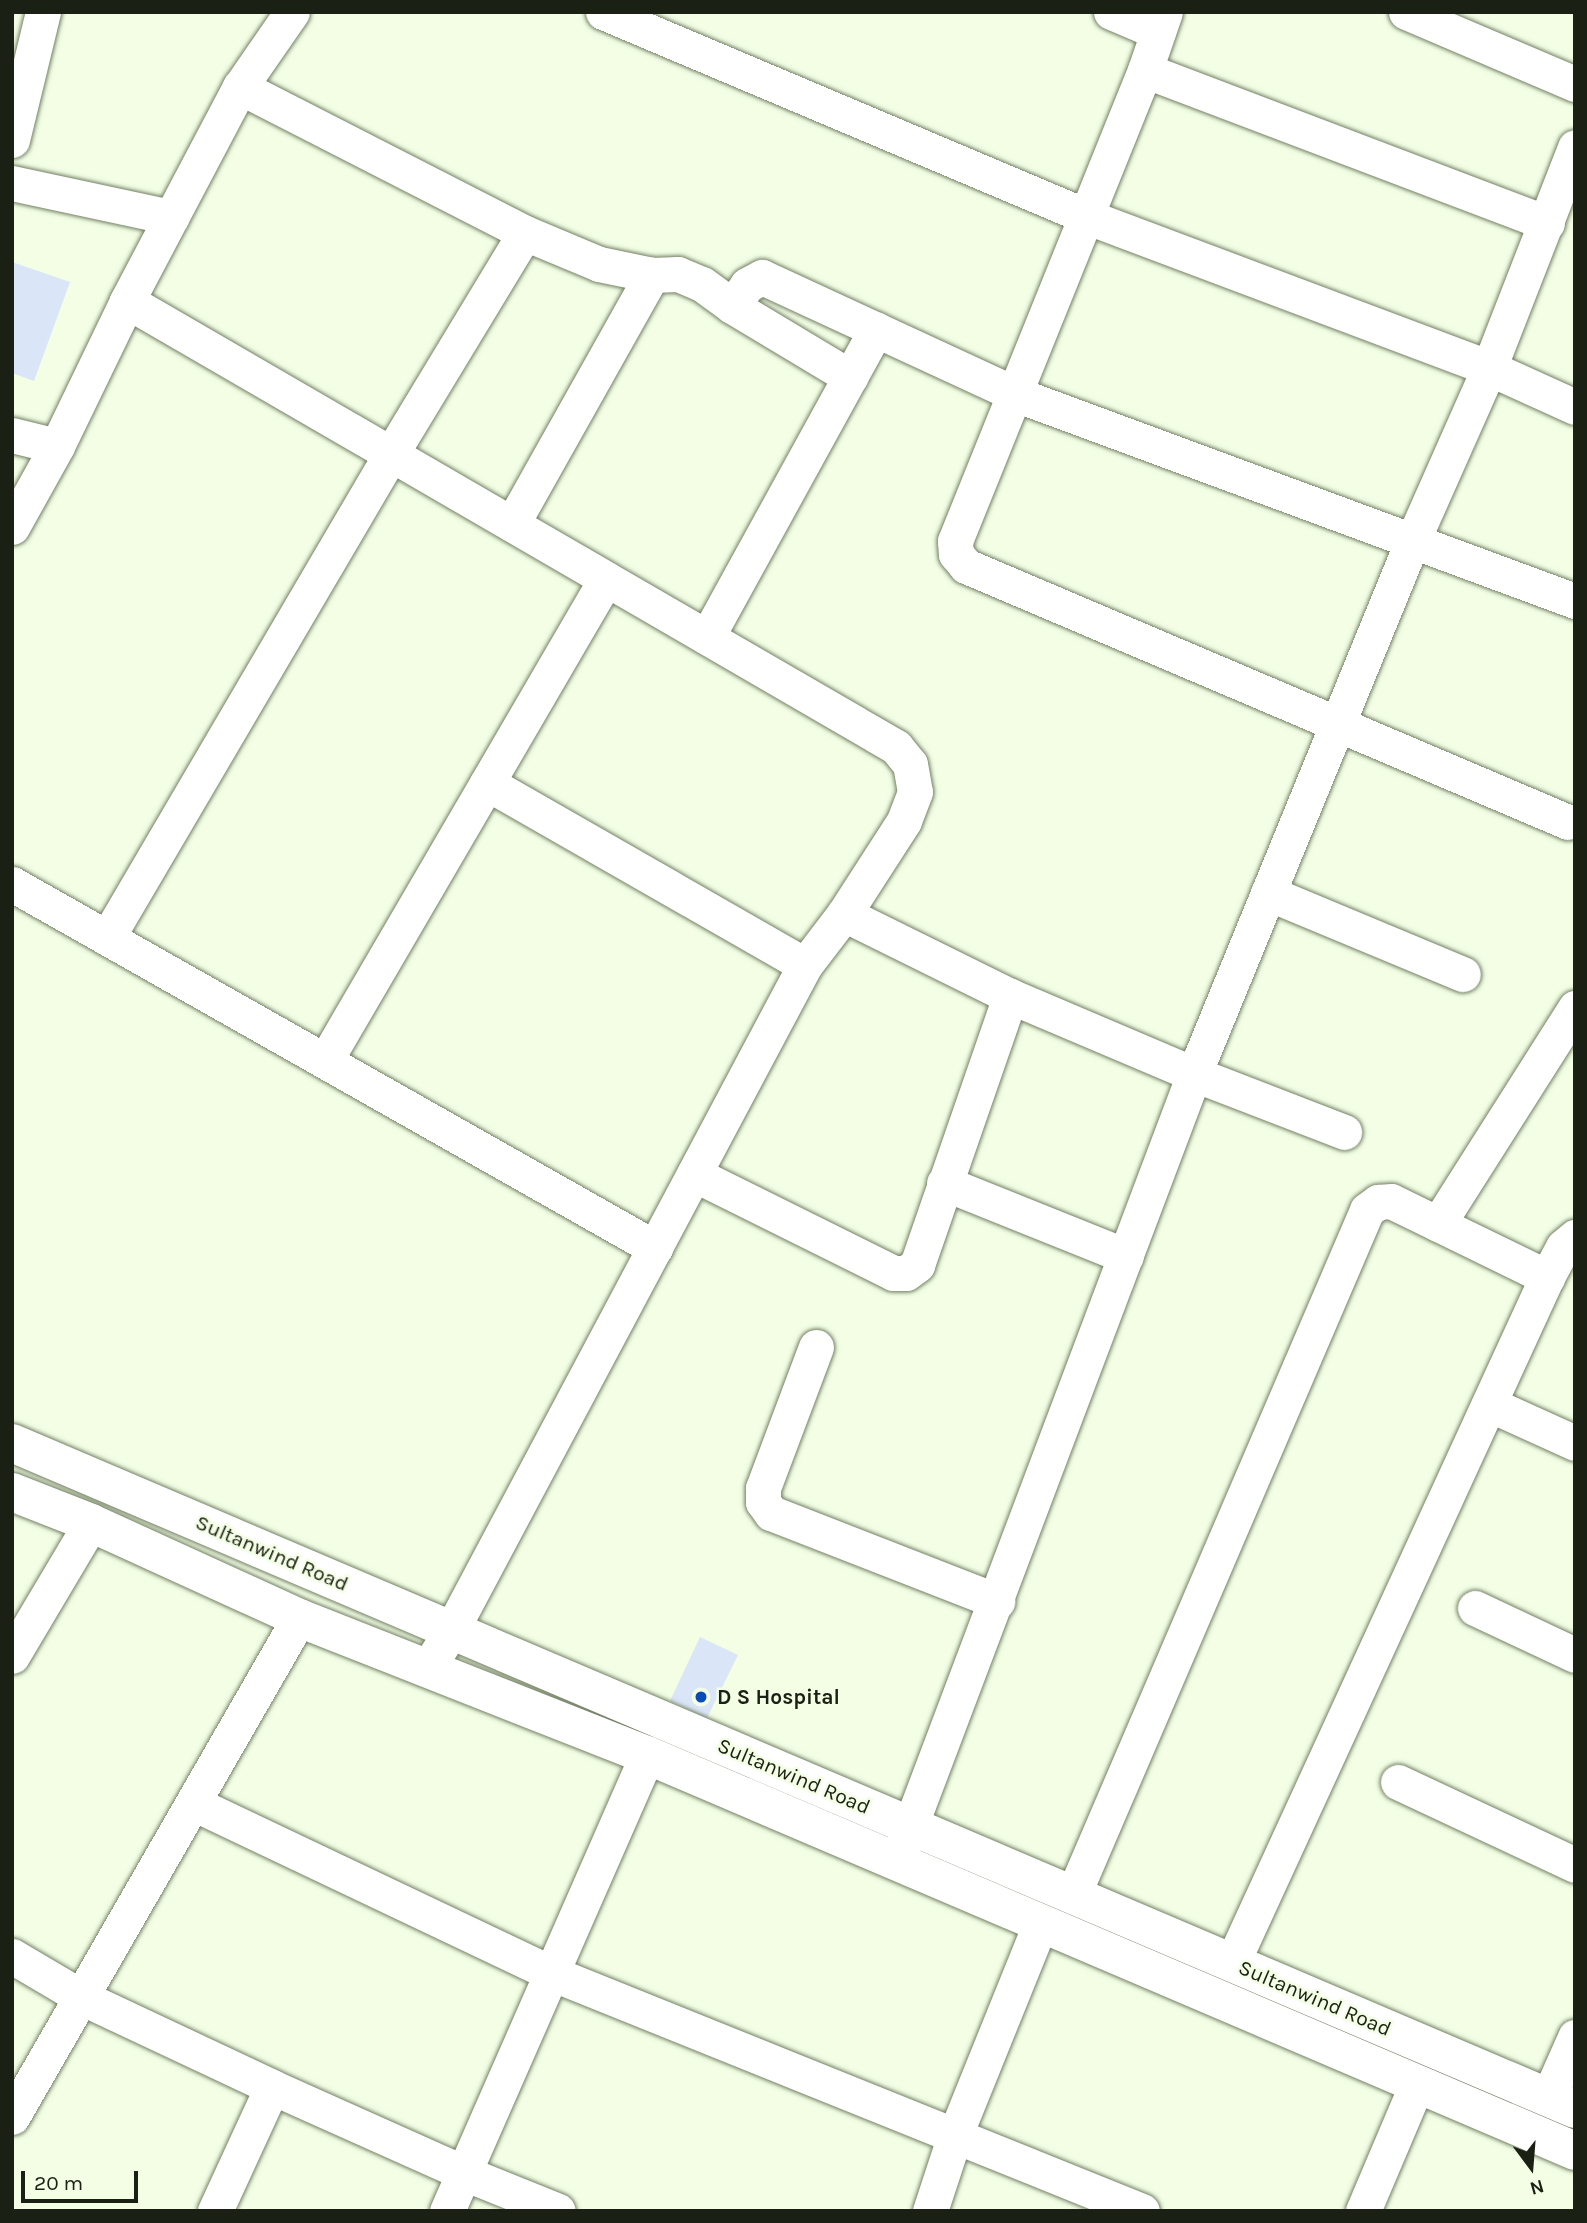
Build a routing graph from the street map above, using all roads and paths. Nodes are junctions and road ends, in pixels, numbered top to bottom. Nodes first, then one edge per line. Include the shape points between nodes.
1 (43, 12) edge
2 (292, 12) edge
3 (603, 12) edge
4 (1111, 12) edge
5 (1406, 12) edge
6 (1161, 22) edge
7 (1145, 70) junction
8 (1575, 85) edge
9 (240, 88) junction
10 (12, 140) edge
11 (1575, 147) edge
12 (12, 183) edge
13 (1088, 216) junction
14 (171, 217) junction
15 (1547, 223) junction
16 (525, 233) junction
17 (652, 275) junction
18 (127, 301) junction
19 (732, 306) junction
20 (876, 329) junction
21 (1489, 368) junction
22 (850, 377) junction
23 (1015, 394) junction
24 (1575, 407) edge
25 (12, 435) edge
26 (57, 446) junction
27 (391, 454) junction
28 (512, 524) junction
29 (12, 527) edge
30 (1412, 542) junction
31 (606, 579) junction
32 (1575, 601) edge
33 (707, 637) junction
34 (1339, 722) junction
35 (487, 783) junction
36 (1568, 821) dead end
37 (12, 884) edge
38 (1268, 893) junction
39 (844, 914) junction
40 (107, 938) junction
41 (805, 965) junction
42 (1463, 974) dead end
43 (1010, 996) junction
44 (1575, 1008) edge
45 (325, 1060) junction
46 (1194, 1074) junction
47 (1344, 1132) dead end
48 (694, 1174) junction
49 (944, 1183) junction
50 (1438, 1224) junction
51 (1575, 1237) edge
52 (655, 1248) junction
53 (1126, 1256) junction
54 (1547, 1277) junction
55 (816, 1347) dead end
56 (1489, 1404) junction
57 (12, 1443) edge
58 (1575, 1443) edge
59 (12, 1492) edge
60 (91, 1523) junction
61 (997, 1601) junction
62 (1475, 1608) dead end
63 (299, 1618) junction
64 (452, 1629) junction
65 (1575, 1655) edge
66 (12, 1656) edge
67 (427, 1669) junction
68 (647, 1755) junction
69 (1398, 1782) dead end
70 (195, 1804) junction
71 (913, 1826) junction
72 (896, 1862) junction
73 (1575, 1865) edge
74 (1073, 1895) junction
75 (1040, 1924) junction
76 (12, 1956) edge
77 (1232, 1963) junction
78 (551, 1973) junction
79 (83, 1998) junction
80 (1575, 2037) edge
81 (1417, 2084) junction
82 (272, 2087) junction
83 (1562, 2103) edge
84 (12, 2117) edge
85 (955, 2135) junction
86 (1575, 2151) edge
87 (464, 2173) junction
88 (1062, 2197) edge
89 (215, 2211) edge
90 (447, 2211) edge
91 (558, 2211) edge
92 (930, 2211) edge
93 (1142, 2211) edge
94 (1363, 2211) edge

1 - 10 street
2 - 9 street
3 - 13 street
4 - 6 street
5 - 8 street
6 - 7 street
7 - 13 street
7 - 15 street
9 - 14 street
9 - 16 street
11 - 15 street
12 - 14 street
13 - 21 street
13 - 23 street
14 - 18 street
15 - 21 street
16 - 17 street via 599,264
16 - 27 street
17 - 19 street via 678,274 702,284
17 - 28 street
18 - 26 street
18 - 27 street
19 - 20 street via 747,285 762,277
19 - 22 street
20 - 22 street
20 - 23 street
21 - 24 street
21 - 30 street
22 - 33 street
23 - 30 street
23 - 34 street via 955,541 956,554 966,566
25 - 26 street
26 - 29 street
27 - 28 street
27 - 40 street
28 - 31 street
30 - 32 street
30 - 34 street
31 - 33 street
31 - 35 street
33 - 39 street via 896,747 910,764 915,792 904,821
34 - 36 street
34 - 38 street
35 - 41 street
35 - 45 street
37 - 40 street
38 - 42 street
38 - 46 street
39 - 41 street
39 - 43 street
40 - 45 street
41 - 48 street
43 - 46 street
43 - 49 street
44 - 50 street
45 - 52 street
46 - 47 street
46 - 53 street
48 - 49 street via 893,1273 906,1273 918,1265
48 - 52 street
49 - 53 street
50 - 54 street
50 - 74 street via 1391,1201 1378,1202 1367,1210
51 - 54 street via 1563,1247
52 - 64 street
53 - 61 street
54 - 56 street
55 - 61 street via 764,1488 764,1502 771,1513
56 - 58 street
56 - 77 street
57 - 64 main road, Sultanwind Road
59 - 60 main road, Sultanwind Road
60 - 63 main road, Sultanwind Road
60 - 66 street
61 - 71 street
62 - 65 street
63 - 67 main road, Sultanwind Road
63 - 70 street
64 - 67 street
64 - 71 main road, Sultanwind Road
67 - 68 main road, Sultanwind Road
68 - 72 main road, Sultanwind Road
68 - 78 street
69 - 73 street
70 - 78 street
70 - 79 street
71 - 72 street
71 - 74 main road, Sultanwind Road
72 - 75 main road, Sultanwind Road
74 - 77 main road, Sultanwind Road
75 - 81 main road, Sultanwind Road
75 - 85 street
76 - 79 street
77 - 83 main road, Sultanwind Road
78 - 85 street
78 - 87 street
79 - 82 street
79 - 84 street
80 - 83 street
81 - 86 main road, Sultanwind Road
81 - 94 street
82 - 87 street
82 - 89 street
85 - 88 street
85 - 92 street
87 - 90 street
87 - 91 street
88 - 93 street

